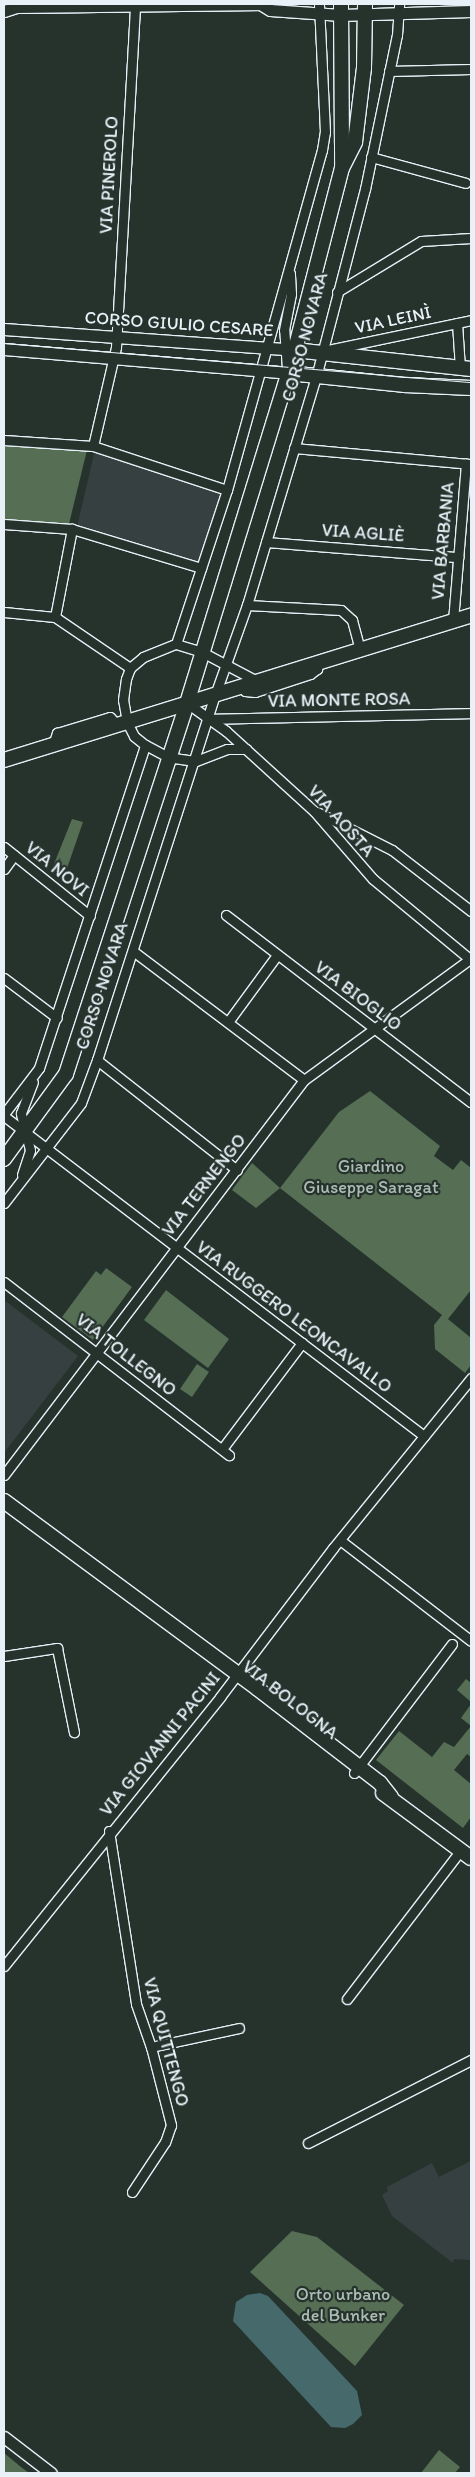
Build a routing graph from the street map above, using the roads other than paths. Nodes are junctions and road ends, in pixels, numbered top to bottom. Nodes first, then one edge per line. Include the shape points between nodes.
1 (4, 4) edge
2 (263, 4) edge
3 (134, 6) junction
4 (16, 8) junction
5 (399, 8) edge
6 (319, 9) edge
7 (365, 9) edge
8 (341, 10) edge
9 (4, 11) edge
10 (471, 11) edge
11 (471, 69) edge
12 (389, 71) junction
13 (371, 157) junction
14 (342, 168) junction
15 (466, 183) dead end
16 (471, 238) edge
17 (290, 265) junction
18 (337, 292) junction
19 (471, 320) edge
20 (457, 323) junction
21 (4, 329) edge
22 (116, 348) junction
23 (266, 348) junction
24 (4, 349) edge
25 (289, 350) junction
26 (321, 352) junction
27 (466, 368) edge
28 (260, 372) junction
29 (288, 373) junction
30 (316, 377) junction
31 (471, 388) edge
32 (4, 440) edge
33 (93, 446) junction
34 (294, 448) junction
35 (469, 464) edge
36 (227, 490) junction
37 (4, 524) edge
38 (72, 529) junction
39 (266, 542) junction
40 (458, 557) junction
41 (201, 568) junction
42 (247, 605) junction
43 (4, 612) edge
44 (471, 615) edge
45 (54, 617) junction
46 (453, 621) junction
47 (176, 644) junction
48 (360, 650) junction
49 (202, 652) junction
50 (317, 663) junction
51 (225, 664) junction
52 (130, 668) junction
53 (257, 682) junction
54 (240, 686) junction
55 (215, 694) junction
56 (187, 703) junction
57 (471, 713) edge
58 (208, 719) junction
59 (122, 723) junction
60 (145, 745) junction
61 (247, 750) junction
62 (168, 757) junction
63 (4, 760) edge
64 (194, 761) junction
65 (314, 811) junction
66 (4, 847) edge
67 (14, 856) junction
68 (4, 869) edge
69 (471, 911) edge
70 (226, 915) dead end
71 (90, 916) junction
72 (133, 951) junction
73 (277, 955) junction
74 (471, 959) edge
75 (4, 978) edge
76 (57, 1018) junction
77 (228, 1022) junction
78 (373, 1029) junction
79 (97, 1060) junction
80 (39, 1068) junction
81 (304, 1080) junction
82 (471, 1102) edge
83 (4, 1115) edge
84 (24, 1132) junction
85 (46, 1148) junction
86 (4, 1159) edge
87 (237, 1170) junction
88 (20, 1182) junction
89 (4, 1203) edge
90 (176, 1248) junction
91 (4, 1282) edge
92 (302, 1343) junction
93 (98, 1354) junction
94 (471, 1378) edge
95 (424, 1436) junction
96 (4, 1475) edge
97 (4, 1501) edge
98 (340, 1540) junction
99 (471, 1640) edge
100 (452, 1644) dead end
101 (4, 1656) edge
102 (235, 1677) junction
103 (74, 1732) dead end
104 (356, 1770) junction
105 (109, 1831) junction
106 (466, 1854) edge
107 (4, 1966) edge
108 (347, 1999) dead end
109 (239, 2028) dead end
110 (151, 2047) junction
111 (471, 2060) edge
112 (308, 2143) dead end
113 (132, 2192) dead end
114 (4, 2437) edge
115 (51, 2473) edge

1 - 4 street
2 - 3 street
2 - 6 street via 270,10
3 - 4 street
3 - 22 street, VIA PINEROLO
4 - 9 street
5 - 7 street
5 - 10 street
5 - 12 street, CORSO NOVARA
6 - 8 street
6 - 17 street, CORSO NOVARA via 325,132
7 - 8 street
7 - 14 main road, CORSO NOVARA via 360,108 355,142
8 - 14 main road, CORSO NOVARA
11 - 12 street
12 - 13 street, CORSO NOVARA
13 - 15 street
13 - 18 street, CORSO NOVARA
14 - 25 main road, CORSO NOVARA
16 - 18 street via 421,241
17 - 23 street, CORSO NOVARA
17 - 25 street via 291,294 285,321
18 - 26 street, CORSO NOVARA
19 - 20 street, VIA LEINÌ
20 - 26 street, VIA LEINÌ
20 - 27 street
21 - 22 street, CORSO GIULIO CESARE
22 - 23 street, CORSO GIULIO CESARE
22 - 24 street, CORSO GIULIO CESARE
22 - 28 street, CORSO GIULIO CESARE
22 - 33 street, VIA PINEROLO
23 - 25 street, CORSO GIULIO CESARE
23 - 28 street, CORSO NOVARA
25 - 26 main road, CORSO GIULIO CESARE
25 - 29 main road, CORSO NOVARA
26 - 27 main road, CORSO GIULIO CESARE
26 - 30 street, CORSO NOVARA
28 - 29 street, CORSO GIULIO CESARE
28 - 36 street, CORSO NOVARA
29 - 30 main road, CORSO GIULIO CESARE
29 - 49 main road, CORSO NOVARA
30 - 31 main road, CORSO GIULIO CESARE
30 - 34 street, CORSO NOVARA
32 - 33 street
33 - 36 street
34 - 35 street
34 - 39 street, CORSO NOVARA
35 - 40 street, VIA BARBANIA
36 - 41 street, CORSO NOVARA
37 - 38 street
38 - 41 street
38 - 45 street
39 - 40 street, VIA AGLIÈ
39 - 42 street, CORSO NOVARA
40 - 46 street, VIA BARBANIA
41 - 47 street, CORSO NOVARA
42 - 48 street via 341,610 352,620
42 - 51 street, CORSO NOVARA
43 - 45 street
44 - 46 main road
45 - 52 street
46 - 48 main road
47 - 49 street
47 - 52 street via 143,657
48 - 50 main road
49 - 51 street
49 - 56 main road, CORSO NOVARA
50 - 53 main road
50 - 54 street via 317,669 310,674 256,691 249,692
51 - 53 street
51 - 55 street, CORSO NOVARA
52 - 59 street via 122,700
53 - 54 main road
54 - 55 main road
55 - 56 main road
55 - 58 street, CORSO NOVARA
56 - 58 street, VIA AOSTA
56 - 59 main road
56 - 62 main road, CORSO NOVARA
57 - 58 street, VIA MONTE ROSA
58 - 61 street, VIA AOSTA
58 - 64 street, CORSO NOVARA
59 - 60 street
59 - 63 main road
60 - 62 street
60 - 71 street, CORSO NOVARA
61 - 64 street via 228,749
61 - 65 street, VIA AOSTA
62 - 64 street
62 - 84 main road, CORSO NOVARA via 66,1074
64 - 72 street, CORSO NOVARA
65 - 69 street via 392,850
65 - 74 street, VIA AOSTA via 373,879
66 - 67 street, VIA NOVI
67 - 68 street
67 - 71 street, VIA NOVI
70 - 73 street, VIA BIOGLIO
71 - 76 street, CORSO NOVARA
72 - 77 street
72 - 79 street, CORSO NOVARA
73 - 77 street
73 - 78 street, VIA BIOGLIO
74 - 78 street, VIA TERNENGO
75 - 76 street
76 - 80 street, CORSO NOVARA
77 - 81 street
78 - 81 street, VIA TERNENGO
78 - 82 street, VIA BIOGLIO
79 - 85 street, CORSO NOVARA via 81,1103
79 - 87 street
80 - 83 street, CORSO NOVARA
80 - 84 street via 23,1107
81 - 87 street, VIA TERNENGO
83 - 84 street, VIA RUGGERO LEONCAVALLO
84 - 85 street, VIA RUGGERO LEONCAVALLO
84 - 86 main road, CORSO NOVARA
84 - 88 street via 30,1150
85 - 88 street, CORSO NOVARA
85 - 90 street, VIA RUGGERO LEONCAVALLO
87 - 90 street, VIA TERNENGO
88 - 89 street, CORSO NOVARA
90 - 92 street, VIA RUGGERO LEONCAVALLO
90 - 93 street, VIA TERNENGO
91 - 93 street, VIA TOLLEGNO
92 - 93 street, VIA TOLLEGNO via 225,1452
92 - 95 street, VIA RUGGERO LEONCAVALLO
93 - 96 street, VIA TERNENGO
94 - 95 street, VIA GIOVANNI PACINI
95 - 98 street, VIA GIOVANNI PACINI
97 - 102 main road, VIA BOLOGNA via 171,1627 181,1630
98 - 99 street
98 - 102 street, VIA GIOVANNI PACINI
100 - 104 street
101 - 103 street via 57,1648
102 - 104 main road, VIA BOLOGNA
102 - 105 street, VIA GIOVANNI PACINI
104 - 106 main road, VIA BOLOGNA via 380,1783 391,1797
105 - 107 street, VIA GIOVANNI PACINI
105 - 110 street, VIA QUITTENGO via 136,2004
106 - 108 street
109 - 110 street
110 - 113 street, VIA QUITTENGO via 171,2125 165,2142
111 - 112 street
114 - 115 street

